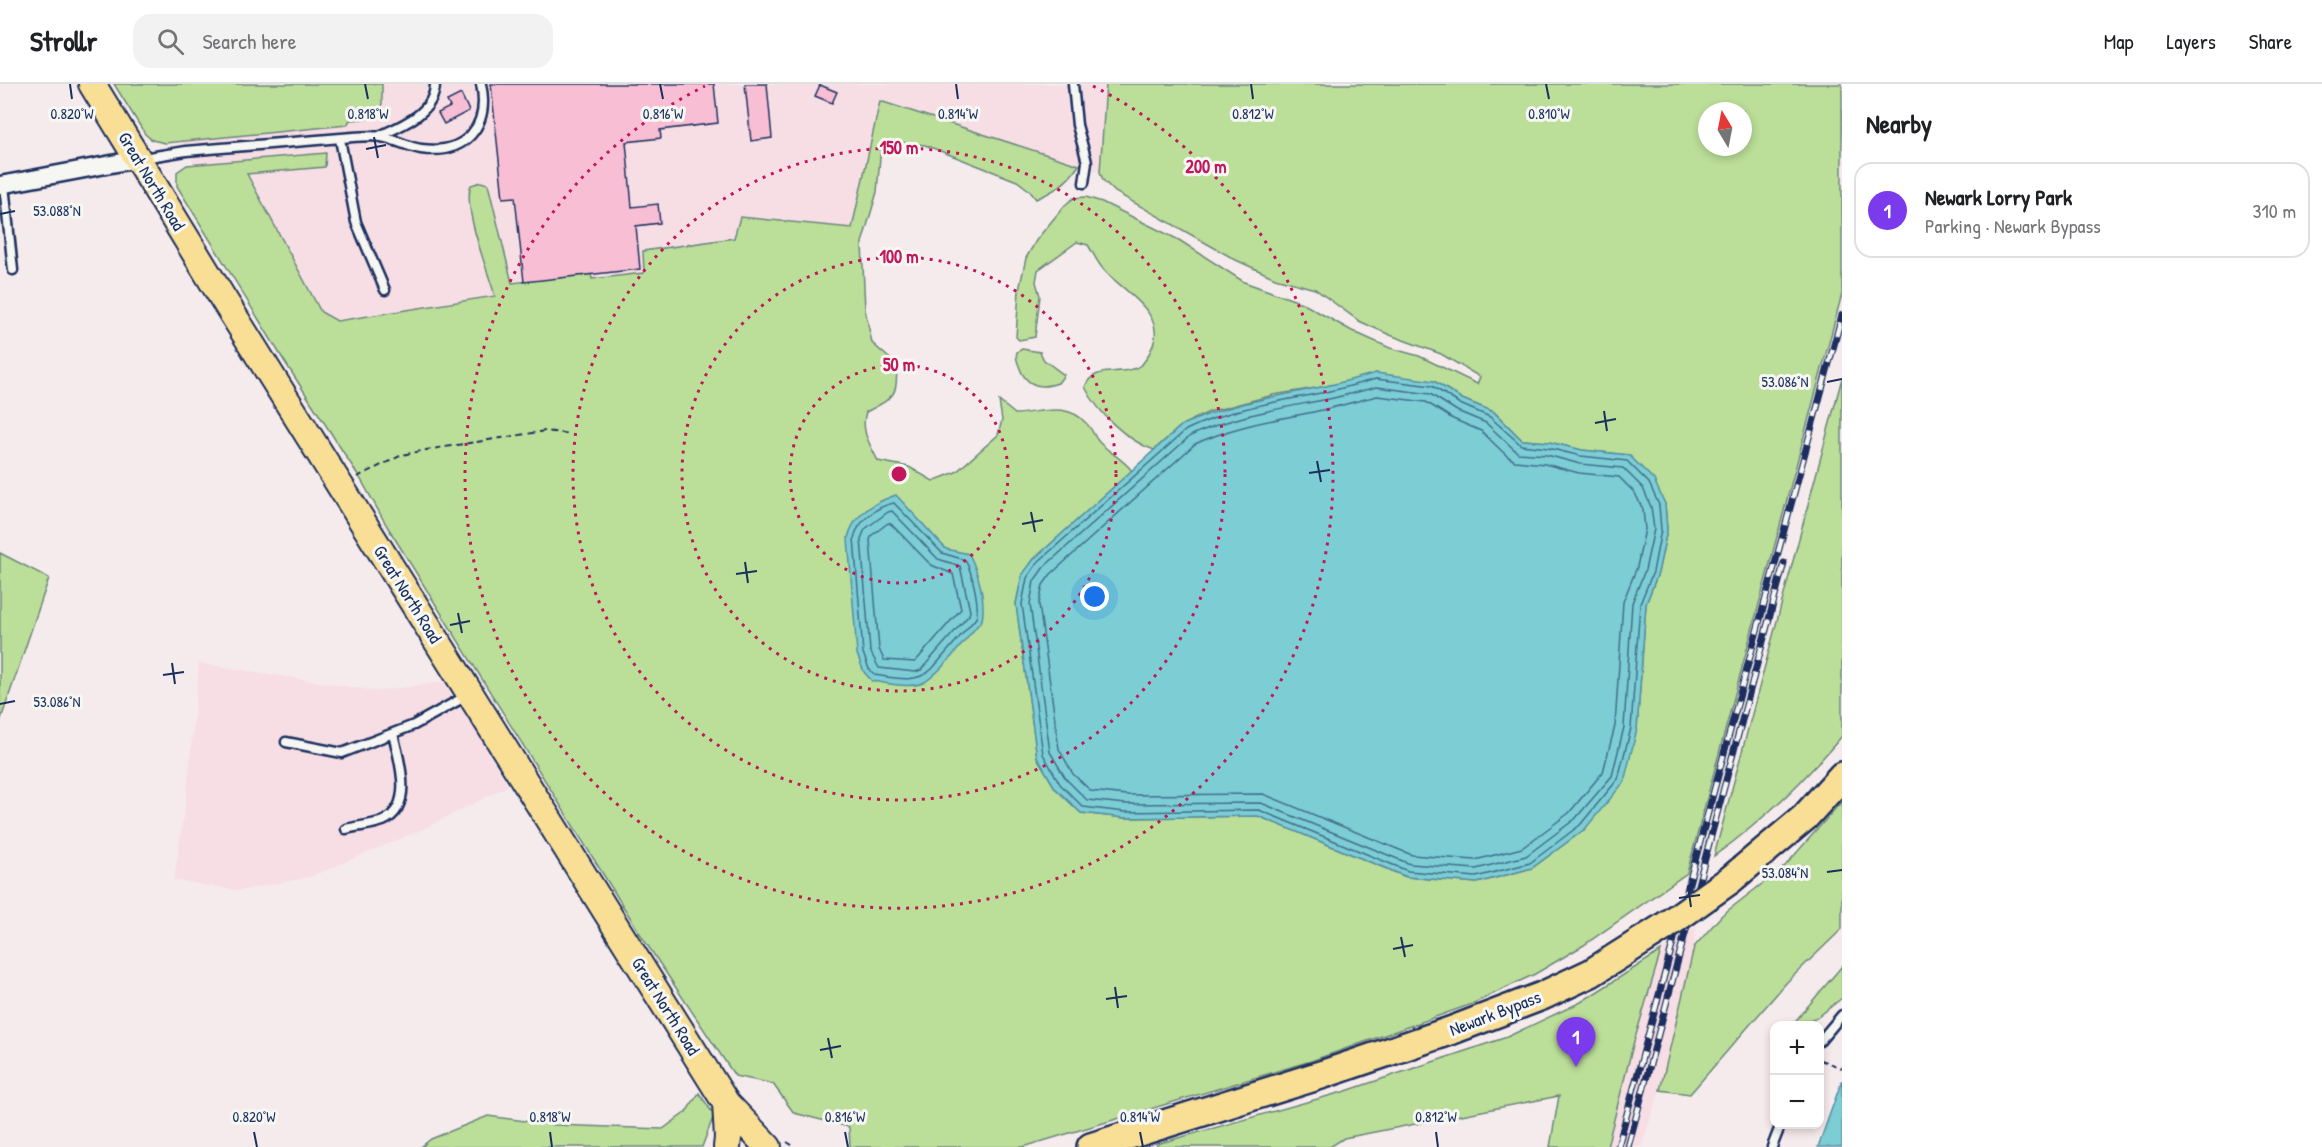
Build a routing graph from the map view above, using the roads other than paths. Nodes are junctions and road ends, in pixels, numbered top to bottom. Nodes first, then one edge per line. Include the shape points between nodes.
1 (92, 84) edge
2 (435, 84) edge
3 (481, 84) edge
4 (1073, 84) edge
5 (379, 136) junction
6 (340, 139) junction
7 (138, 159) junction
8 (1084, 183) dead end
9 (2, 185) edge
10 (13, 270) dead end
11 (385, 290) dead end
12 (471, 694) junction
13 (393, 734) junction
14 (286, 742) dead end
15 (1842, 776) edge
16 (346, 829) dead end
17 (1842, 1015) edge
18 (1824, 1036) edge
19 (726, 1103) junction
20 (1779, 1129) edge
21 (727, 1147) edge
22 (768, 1147) edge
23 (1091, 1147) edge
24 (1772, 1147) edge

1 - 7 main road, Great North Road
2 - 5 lane via 426,108 408,123
3 - 5 lane via 482,118 477,129 454,146 421,149
4 - 8 lane via 1077,125 1087,162
5 - 6 lane
6 - 7 lane via 186,151
6 - 11 lane via 356,222
7 - 9 street
7 - 12 main road, Great North Road
9 - 10 lane
12 - 13 lane
12 - 19 main road, Great North Road
13 - 14 lane via 342,753
13 - 16 lane via 404,782 398,809 384,820
15 - 23 highway, Newark Bypass, bridge via 1805,817 1730,880 1591,973 1450,1031
17 - 18 lane
19 - 21 main road, Great North Road
19 - 22 main road, Great North Road
20 - 24 lane

